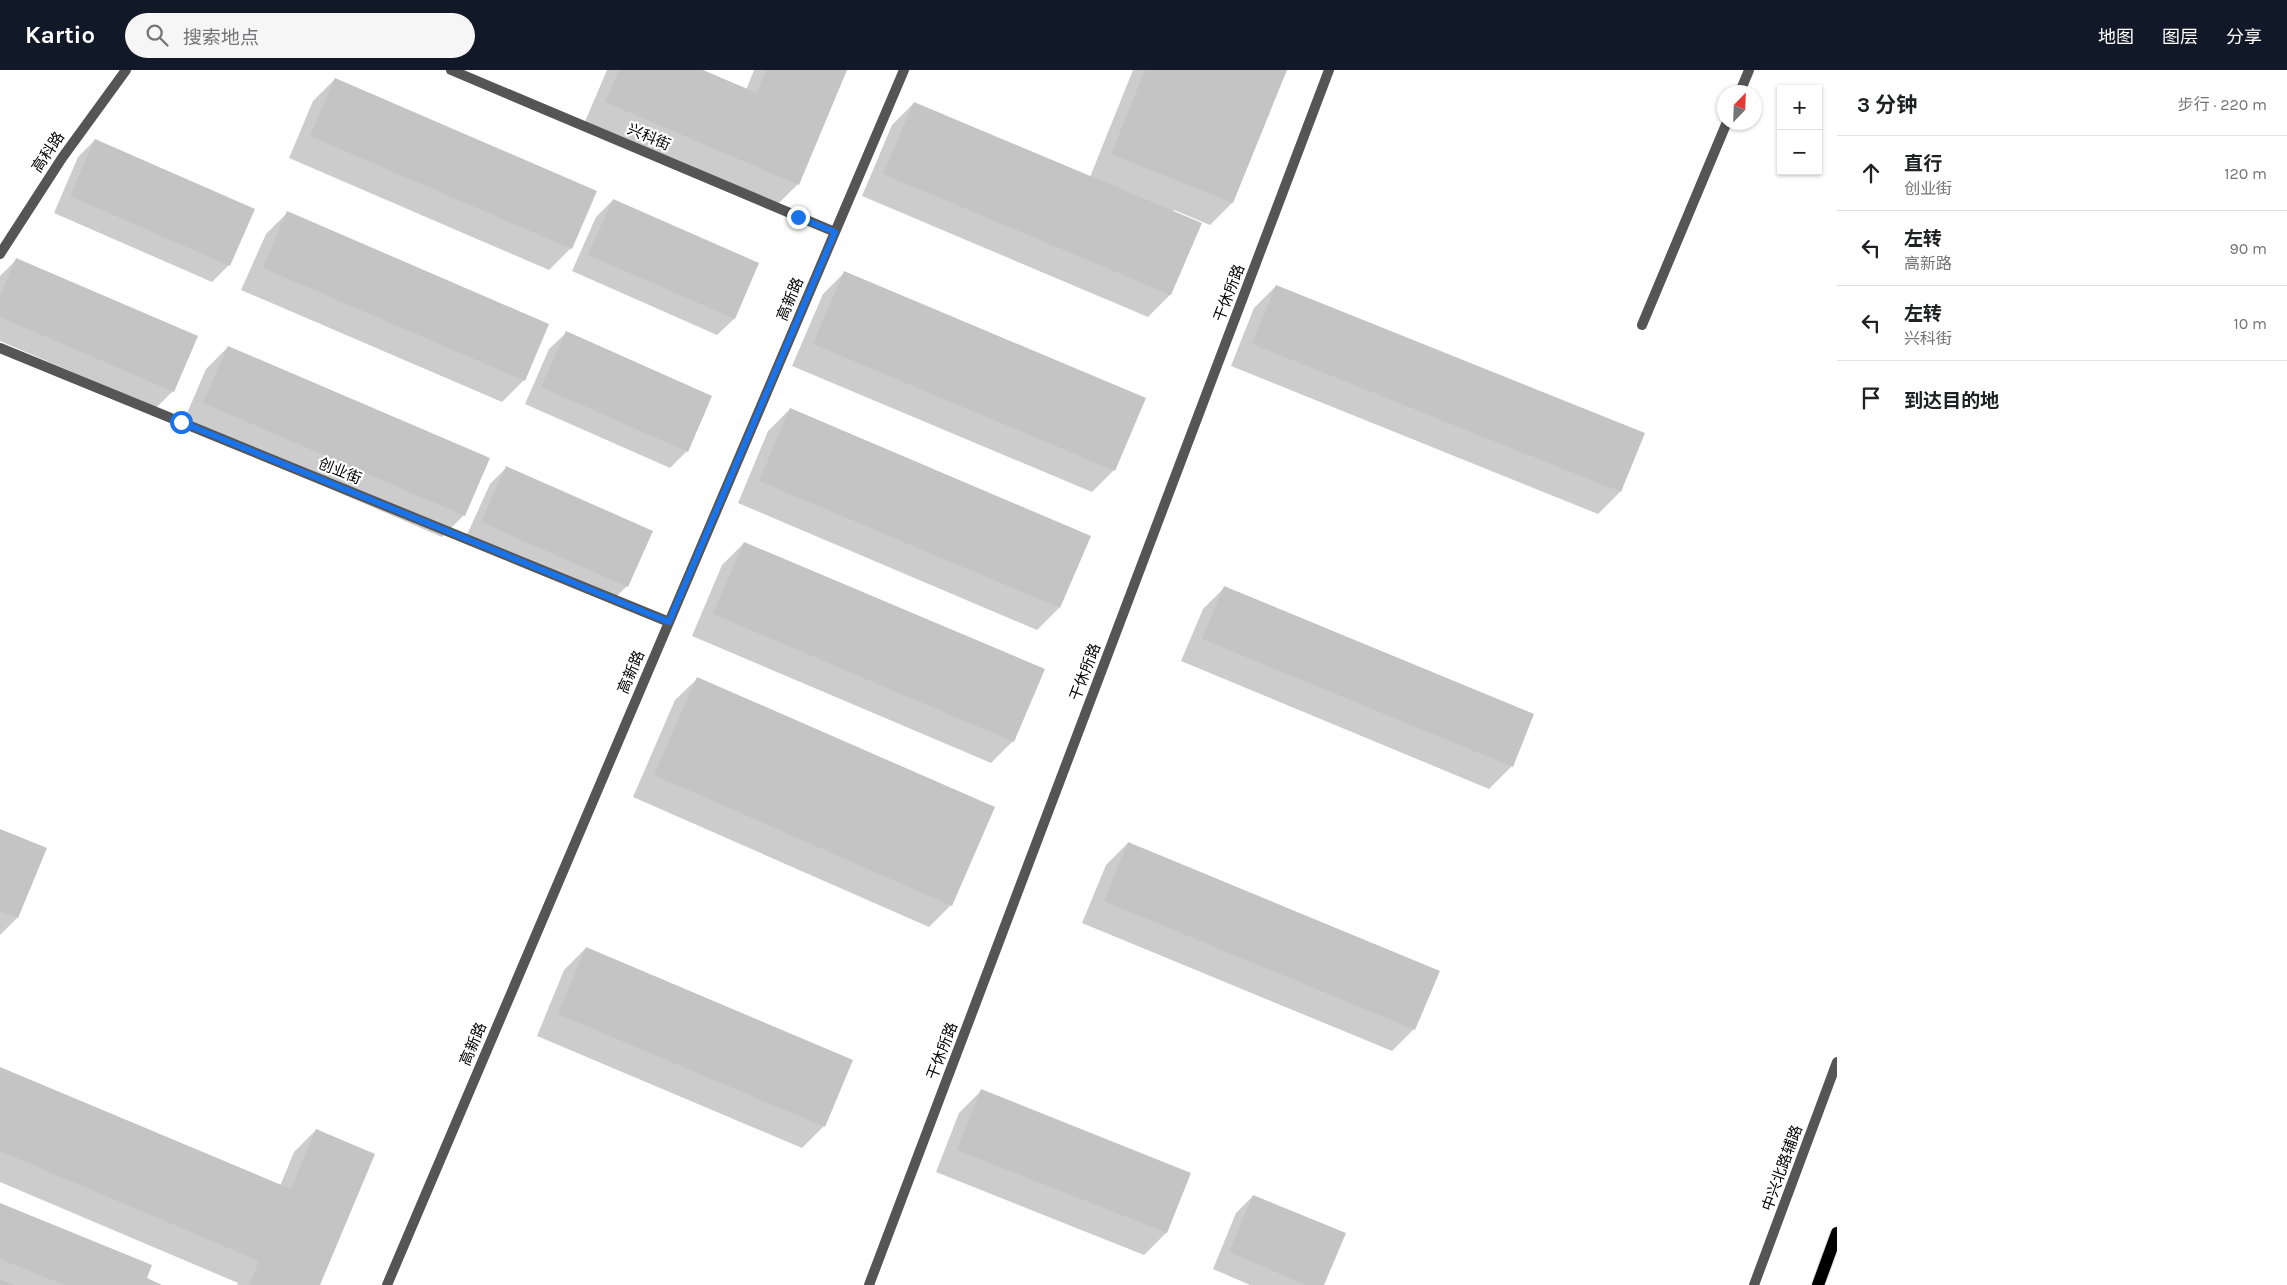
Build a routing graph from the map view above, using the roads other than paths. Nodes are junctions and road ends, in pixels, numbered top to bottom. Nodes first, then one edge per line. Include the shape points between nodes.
1 (126, 70) edge
2 (451, 70) edge
3 (904, 70) edge
4 (1329, 70) edge
5 (1749, 70) edge
6 (1743, 85) edge
7 (1724, 130) edge
8 (835, 232) junction
9 (0, 254) edge
10 (1642, 324) dead end
11 (0, 348) edge
12 (669, 622) junction
13 (1837, 1062) edge
14 (1837, 1233) edge
15 (386, 1285) edge
16 (870, 1285) edge
17 (1754, 1285) edge
18 (1818, 1285) edge

1 - 9 street, 高科路 via 62,158
2 - 8 street, 兴科街
3 - 8 street, 高新路
4 - 16 street, 干休所路
5 - 6 street
7 - 10 street
8 - 12 street, 高新路
11 - 12 street, 创业街
12 - 15 street, 高新路
13 - 17 street, 中兴北路辅路
14 - 18 main road

